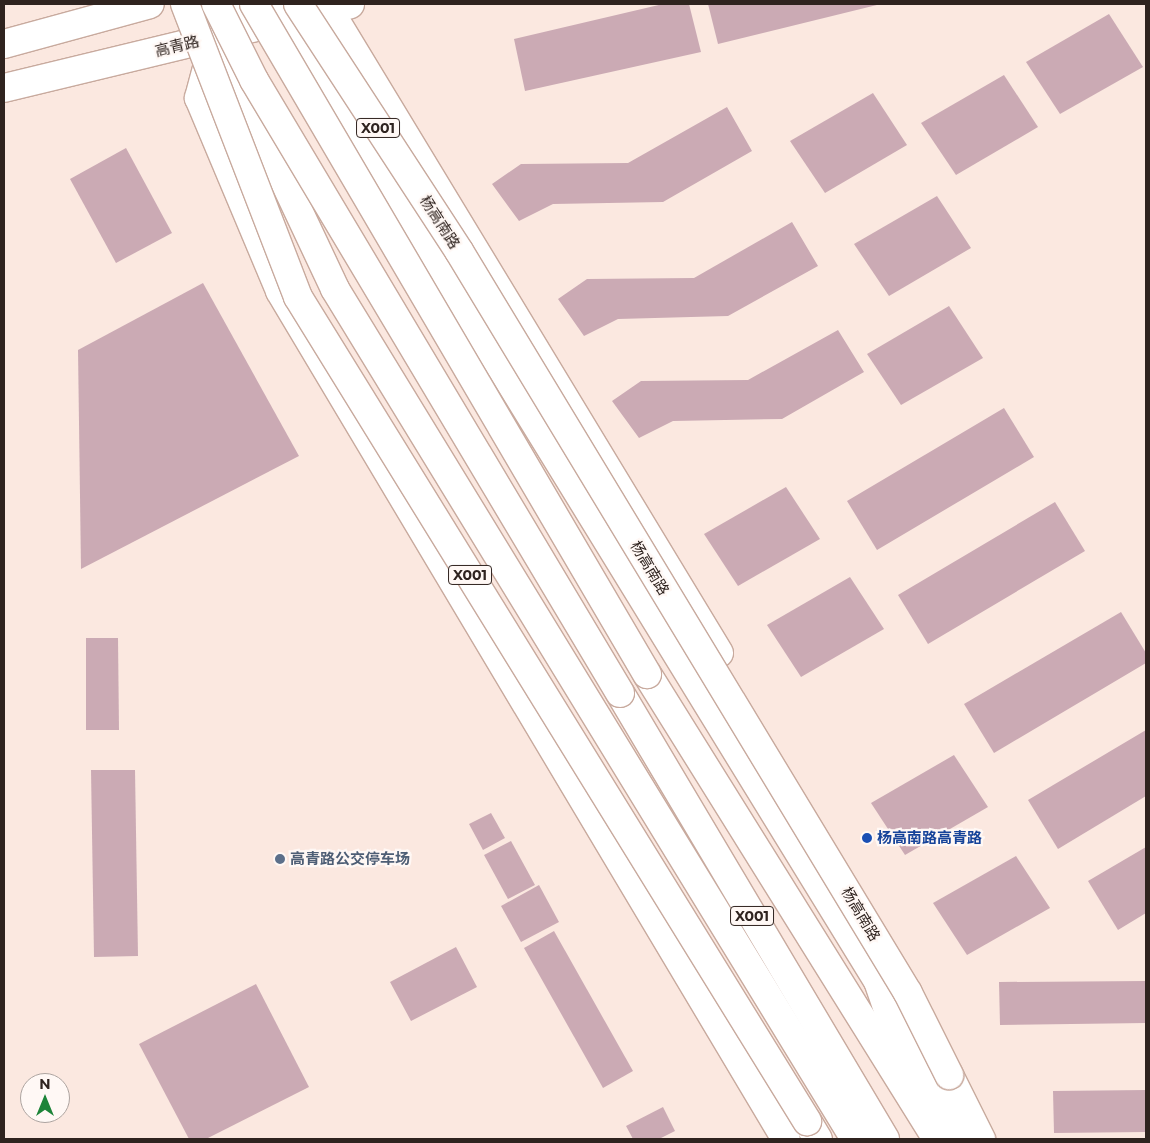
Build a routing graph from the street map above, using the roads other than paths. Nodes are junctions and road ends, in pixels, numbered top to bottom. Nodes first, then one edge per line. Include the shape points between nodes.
1 (185, 4) edge
2 (201, 4) edge
3 (216, 4) edge
4 (231, 4) edge
5 (246, 4) edge
6 (254, 4) edge
7 (141, 5) edge
8 (330, 6) edge
9 (292, 12) edge
10 (216, 36) junction
11 (4, 44) edge
12 (4, 88) edge
13 (878, 981) junction
14 (891, 1018) junction
15 (900, 1078) junction
16 (812, 1130) edge
17 (786, 1139) edge
18 (856, 1139) edge
19 (885, 1139) edge
20 (937, 1139) edge
21 (959, 1139) edge
22 (981, 1139) edge

1 - 16 main road, X001, bridge via 298,297
2 - 10 main road
3 - 19 main road, X001, bridge via 254,80
4 - 9 main road
5 - 8 main road
6 - 15 main road, 杨高南路 / X001, bridge via 647,674
7 - 11 main road
8 - 9 main road, 高青路
8 - 13 main road, 杨高南路 / X001 via 862,892
9 - 10 main road, 高青路
9 - 13 main road, 杨高南路 / X001
9 - 22 main road, 杨高南路 / X001, bridge via 469,268 908,993
10 - 12 main road, 高青路
10 - 17 main road, X001 via 198,98 280,291
10 - 18 main road, X001 via 334,289
13 - 14 main road, 杨高南路 / X001
14 - 15 main road, 杨高南路 / X001
14 - 21 main road, 杨高南路 / X001
15 - 20 main road, 杨高南路 / X001

